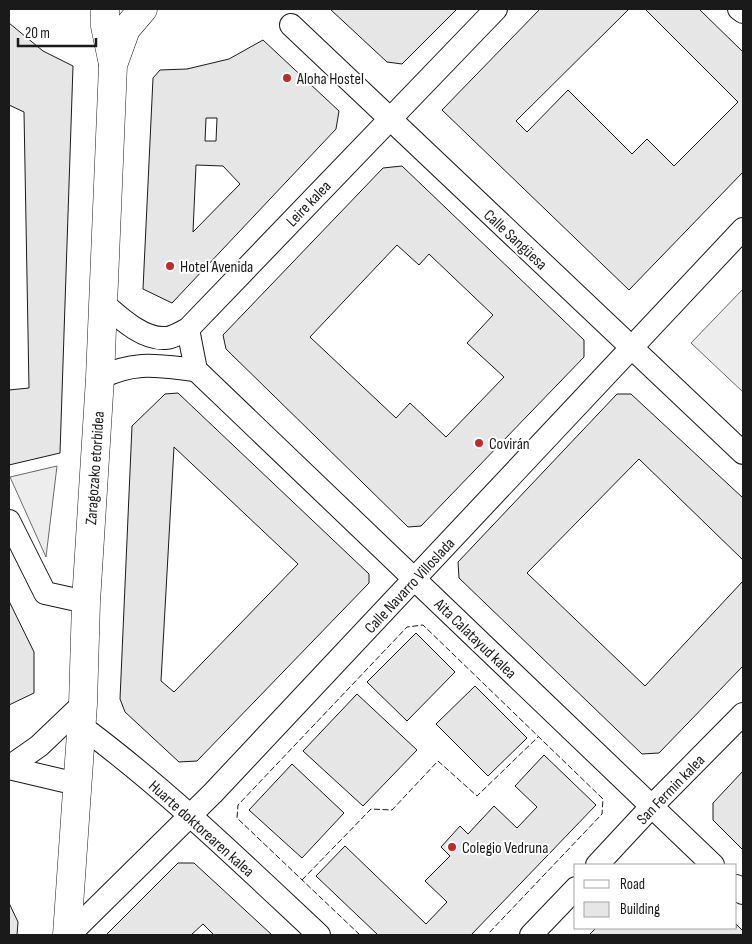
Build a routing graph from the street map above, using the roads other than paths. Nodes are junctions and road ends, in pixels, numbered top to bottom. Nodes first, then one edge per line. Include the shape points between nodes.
1 (105, 9) edge
2 (143, 9) edge
3 (496, 9) edge
4 (739, 9) edge
5 (743, 12) edge
6 (291, 25) dead end
7 (114, 65) junction
8 (388, 119) junction
9 (743, 228) edge
10 (104, 304) junction
11 (188, 329) junction
12 (632, 348) junction
13 (196, 370) junction
14 (100, 378) junction
15 (743, 453) edge
16 (9, 522) edge
17 (416, 579) junction
18 (86, 602) junction
19 (743, 714) edge
20 (82, 715) junction
21 (9, 767) edge
22 (78, 784) junction
23 (651, 807) junction
24 (190, 815) junction
25 (598, 864) edge
26 (712, 864) edge
27 (574, 890) edge
28 (68, 935) edge
29 (319, 935) edge
30 (531, 935) edge

1 - 7 main road via 105,26
2 - 7 main road, Zaragozako etorbidea via 126,29
3 - 8 street, Leire kalea
4 - 5 street
6 - 8 street, Calle Sangüesa
7 - 10 main road, Zaragozako etorbidea
8 - 11 street, Leire kalea
8 - 12 street, Calle Sangüesa
9 - 12 street, Calle Navarro Villoslada
10 - 11 street, Leire kalea via 147,334 166,339
10 - 14 main road, Zaragozako etorbidea
11 - 13 street
12 - 15 street, Calle Sangüesa
12 - 17 street, Calle Navarro Villoslada
13 - 14 street via 144,365 119,369
13 - 17 street, Aita Calatayud kalea
14 - 18 main road, Zaragozako etorbidea
16 - 18 street via 45,593
17 - 23 street, Aita Calatayud kalea
17 - 24 street, Calle Navarro Villoslada
18 - 20 main road, Zaragozako etorbidea
19 - 23 street, San Fermin kalea
20 - 21 street
20 - 22 main road, Zaragozako etorbidea
20 - 24 street, Huarte doktorearen kalea via 120,755
21 - 22 street
22 - 28 main road, Zaragozako etorbidea
23 - 25 street, San Fermin kalea
23 - 26 street, Aita Calatayud kalea
24 - 28 street, Calle Navarro Villoslada
24 - 29 street, Huarte doktorearen kalea
27 - 30 street

